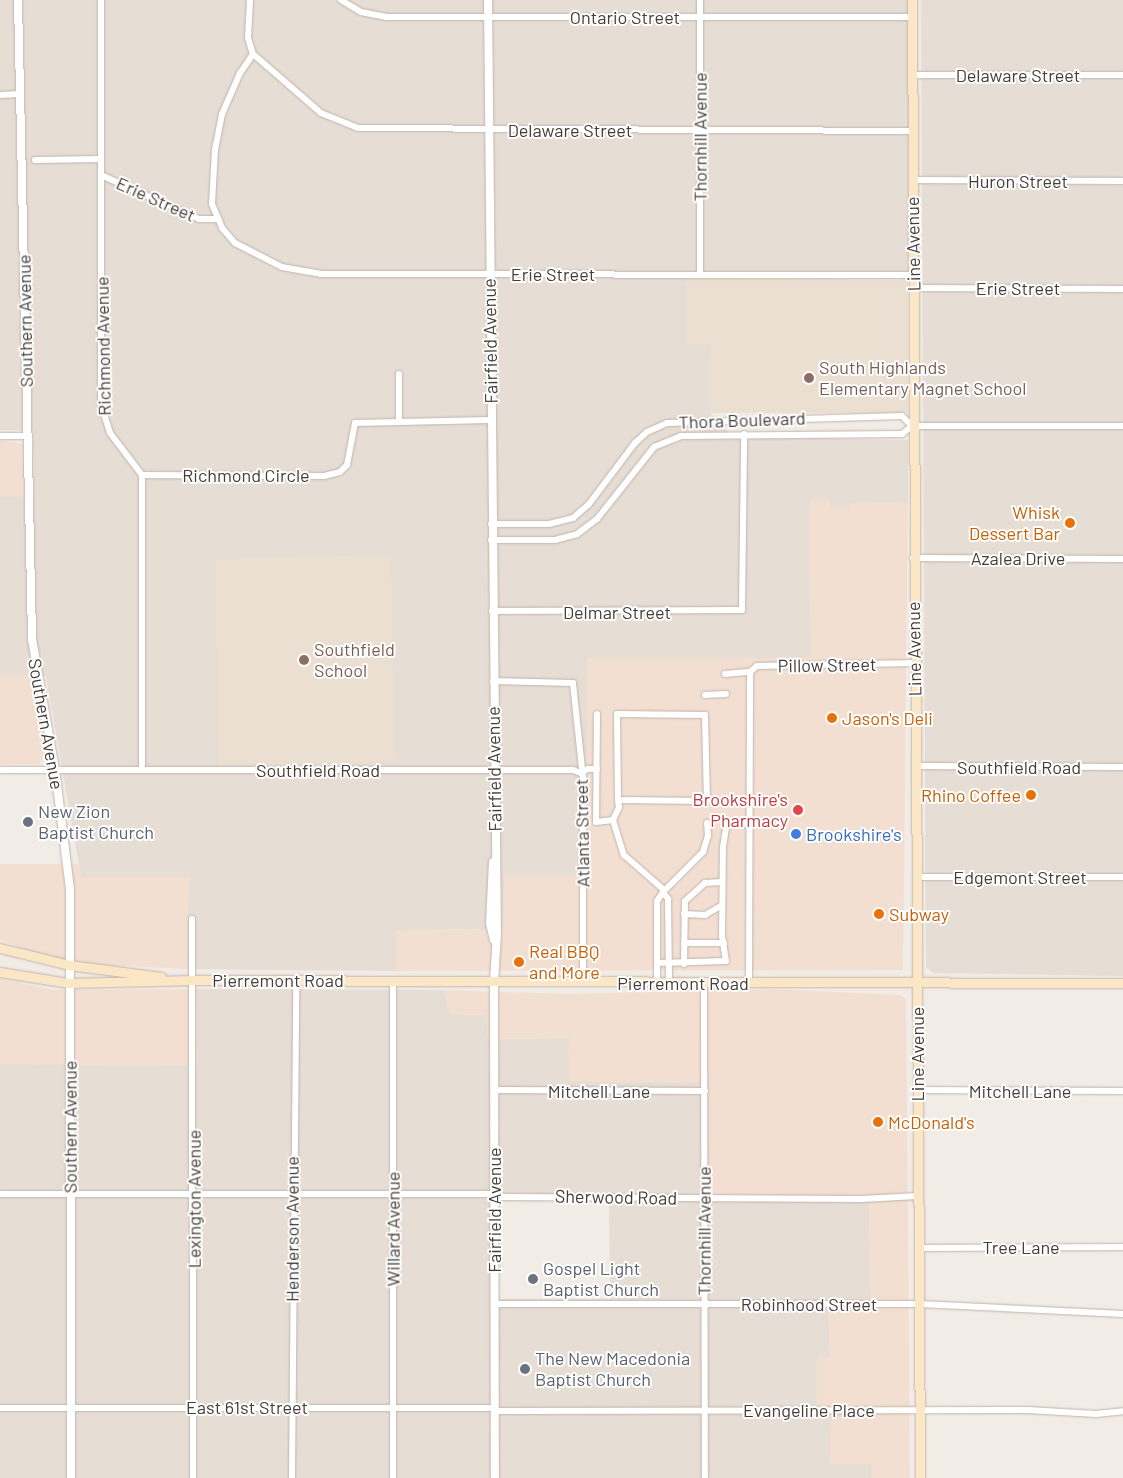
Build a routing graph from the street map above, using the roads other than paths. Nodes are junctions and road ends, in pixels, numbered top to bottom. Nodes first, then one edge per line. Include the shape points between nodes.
1 (18, 0) edge
2 (101, 0) edge
3 (250, 0) edge
4 (341, 0) edge
5 (488, 0) edge
6 (700, 0) edge
7 (912, 0) edge
8 (488, 16) junction
9 (912, 17) junction
10 (700, 18) junction
11 (253, 54) junction
12 (912, 75) junction
13 (1123, 75) edge
14 (0, 94) edge
15 (20, 94) junction
16 (488, 130) junction
17 (699, 131) junction
18 (913, 131) junction
19 (101, 159) junction
20 (35, 160) dead end
21 (101, 174) junction
22 (912, 180) junction
23 (1123, 181) edge
24 (217, 219) junction
25 (489, 274) junction
26 (700, 275) junction
27 (913, 275) junction
28 (914, 288) junction
29 (1123, 289) edge
30 (398, 374) dead end
31 (490, 420) junction
32 (399, 422) junction
33 (912, 426) junction
34 (1123, 426) edge
35 (744, 434) junction
36 (0, 436) edge
37 (28, 436) junction
38 (142, 475) junction
39 (491, 524) junction
40 (491, 540) junction
41 (913, 558) junction
42 (1123, 559) edge
43 (492, 611) junction
44 (914, 663) junction
45 (750, 672) junction
46 (725, 674) dead end
47 (493, 681) junction
48 (573, 683) joint
49 (726, 694) dead end
50 (705, 695) dead end
51 (597, 714) dead end
52 (916, 766) junction
53 (1123, 767) edge
54 (55, 769) junction
55 (596, 769) junction
56 (0, 770) edge
57 (142, 770) junction
58 (493, 770) junction
59 (581, 773) junction
60 (618, 800) junction
61 (613, 820) junction
62 (707, 823) dead end
63 (749, 824) junction
64 (916, 877) junction
65 (1123, 877) edge
66 (722, 882) junction
67 (664, 891) junction
68 (722, 904) junction
69 (684, 914) junction
70 (192, 919) dead end
71 (684, 943) junction
72 (724, 943) junction
73 (0, 948) edge
74 (657, 964) junction
75 (669, 964) junction
76 (684, 964) junction
77 (69, 965) junction
78 (0, 972) edge
79 (184, 980) junction
80 (194, 980) junction
81 (296, 980) junction
82 (392, 980) junction
83 (494, 982) junction
84 (69, 983) junction
85 (657, 983) junction
86 (669, 983) junction
87 (704, 983) junction
88 (749, 983) junction
89 (917, 983) junction
90 (583, 984) junction
91 (1123, 984) edge
92 (494, 1090) junction
93 (918, 1090) junction
94 (704, 1091) junction
95 (1123, 1092) edge
96 (292, 1193) junction
97 (0, 1194) edge
98 (71, 1194) junction
99 (194, 1194) junction
100 (393, 1194) junction
101 (494, 1196) junction
102 (918, 1196) junction
103 (704, 1198) junction
104 (1123, 1246) edge
105 (918, 1248) junction
106 (494, 1304) junction
107 (704, 1304) junction
108 (919, 1304) junction
109 (1123, 1314) edge
110 (192, 1406) junction
111 (71, 1407) junction
112 (292, 1407) junction
113 (393, 1407) junction
114 (0, 1408) edge
115 (495, 1410) junction
116 (919, 1410) junction
117 (705, 1411) junction
118 (1123, 1411) edge
119 (71, 1478) edge
120 (192, 1478) edge
121 (292, 1478) edge
122 (393, 1478) edge
123 (495, 1478) edge
124 (705, 1478) edge
125 (920, 1478) edge

1 - 15 street, Southern Avenue
2 - 19 street, Richmond Avenue
3 - 11 street via 248,38
4 - 8 street, Ontario Street via 361,12 386,17
5 - 8 street, Fairfield Avenue
6 - 10 street, Thornhill Avenue
7 - 9 main road, Line Avenue
8 - 10 street, Ontario Street
8 - 16 street, Fairfield Avenue
9 - 10 street, Ontario Street
9 - 12 main road, Line Avenue
10 - 17 street, Thornhill Avenue
11 - 16 street, Delaware Street via 321,113 343,124 374,130
11 - 24 street via 231,90 219,125 211,193
12 - 13 street, Delaware Street
12 - 18 main road, Line Avenue
14 - 15 street
15 - 37 street, Southern Avenue
16 - 17 street, Delaware Street
16 - 25 street, Fairfield Avenue
17 - 18 street, Delaware Street
17 - 26 street, Thornhill Avenue
18 - 22 main road, Line Avenue
19 - 20 street, Erie Street
19 - 21 street, Richmond Avenue
21 - 24 street, Erie Street via 199,219
21 - 38 street, Richmond Avenue via 102,413 110,433
22 - 23 street, Huron Street
22 - 27 main road, Line Avenue
24 - 25 street, Erie Street via 226,233 247,250 273,264 301,272
25 - 26 street, Erie Street
25 - 31 street, Fairfield Avenue
26 - 27 street, Erie Street
27 - 28 main road, Line Avenue
28 - 29 street, Erie Street
28 - 33 main road, Line Avenue
30 - 32 street
31 - 32 street
31 - 39 street, Fairfield Avenue
32 - 38 street, Richmond Circle via 354,424 347,465 340,472 324,476
33 - 34 street, Thora Boulevard
33 - 35 street, Thora Boulevard via 902,434
33 - 39 street, Thora Boulevard via 902,416 667,423 647,432 635,443 589,504 573,518 557,524
33 - 41 main road, Line Avenue
35 - 40 street, Thora Boulevard via 681,436 664,441 647,454 597,519 578,534 555,540
35 - 43 street, Delmar Street via 742,610
36 - 37 street
37 - 54 street, Southern Avenue via 34,660
38 - 57 street
39 - 40 street, Fairfield Avenue
40 - 43 street, Fairfield Avenue
41 - 42 street, Azalea Drive
41 - 44 main road, Line Avenue
43 - 47 street, Fairfield Avenue
44 - 45 street, Pillow Street via 757,666
44 - 52 main road, Line Avenue
45 - 46 street, Pillow Street
45 - 63 street
47 - 48 street, Fairfield Avenue
47 - 58 street, Fairfield Avenue
48 - 59 street, Atlanta Street
49 - 50 street
51 - 55 street
52 - 53 street, Southfield Road
52 - 64 main road, Line Avenue
54 - 56 street, Southfield Road
54 - 57 street, Southfield Road
54 - 77 street, Southern Avenue via 69,872
55 - 59 street via 588,768
55 - 61 street via 596,822
57 - 58 street, Southfield Road
58 - 59 street, Southfield Road via 573,770
58 - 83 street, Fairfield Avenue via 494,856 490,923 494,942
59 - 90 street, Atlanta Street
60 - 60 street via 617,714 706,715 707,801
60 - 61 street
61 - 67 street via 624,855
62 - 67 street via 704,852
63 - 66 street via 727,822
63 - 88 street
64 - 65 street, Edgemont Street
64 - 89 main road, Line Avenue
66 - 68 street
66 - 69 street via 704,883 696,888 685,901
67 - 74 street via 657,902
67 - 75 street via 668,899
68 - 69 street via 705,915
68 - 72 street
69 - 71 street
70 - 80 street, Lexington Avenue
71 - 72 street
71 - 76 street
72 - 76 street via 726,961 723,964
73 - 77 main road, Pierremont Road
74 - 75 street
74 - 85 street
75 - 76 street
75 - 86 street
77 - 79 main road, Pierremont Road
77 - 84 street, Southern Avenue
78 - 84 main road, Pierremont Road
79 - 80 main road, Pierremont Road
79 - 84 main road, Pierremont Road
80 - 81 main road, Pierremont Road
80 - 99 street, Lexington Avenue
81 - 82 main road, Pierremont Road
81 - 96 street, Henderson Avenue
82 - 83 main road, Pierremont Road
82 - 100 street, Willard Avenue
83 - 90 main road, Pierremont Road
83 - 92 street, Fairfield Avenue
84 - 98 street, Southern Avenue
85 - 86 main road, Pierremont Road
85 - 90 main road, Pierremont Road
86 - 87 main road, Pierremont Road
87 - 88 main road, Pierremont Road
87 - 94 street, Thornhill Avenue
88 - 89 main road, Pierremont Road
89 - 91 main road, Pierremont Road
89 - 93 main road, Line Avenue
92 - 94 street, Mitchell Lane
92 - 101 street, Fairfield Avenue
93 - 95 street, Mitchell Lane
93 - 102 main road, Line Avenue
94 - 103 street, Thornhill Avenue
96 - 99 street, Sherwood Road
96 - 100 street, Sherwood Road
96 - 112 street, Henderson Avenue
97 - 98 street, Sherwood Road
98 - 99 street, Sherwood Road
98 - 111 street, Southern Avenue
99 - 110 street, Lexington Avenue
100 - 101 street, Sherwood Road
100 - 113 street, Willard Avenue
101 - 103 street, Sherwood Road
101 - 106 street, Fairfield Avenue
102 - 103 street, Sherwood Road
102 - 105 main road, Line Avenue
103 - 107 street, Thornhill Avenue
104 - 105 street, Tree Lane
105 - 108 main road, Line Avenue
106 - 107 street, Robinhood Street
106 - 115 street, Fairfield Avenue
107 - 108 street, Robinhood Street
107 - 117 street, Thornhill Avenue
108 - 109 street, Robinhood Street
108 - 116 main road, Line Avenue
110 - 111 street, East 61st Street
110 - 112 street, East 61st Street
110 - 120 street, Lexington Avenue
111 - 114 street, East 61st Street
111 - 119 street, Southern Avenue
112 - 113 street, East 61st Street
112 - 121 street, Henderson Avenue
113 - 115 street, East 61st Street
113 - 122 street, Willard Avenue
115 - 117 street, Evangeline Place
115 - 123 street, Fairfield Avenue
116 - 117 street, Evangeline Place
116 - 118 street, Evangeline Place via 1050,1410 1096,1414
116 - 125 main road, Line Avenue
117 - 124 street, Thornhill Avenue

